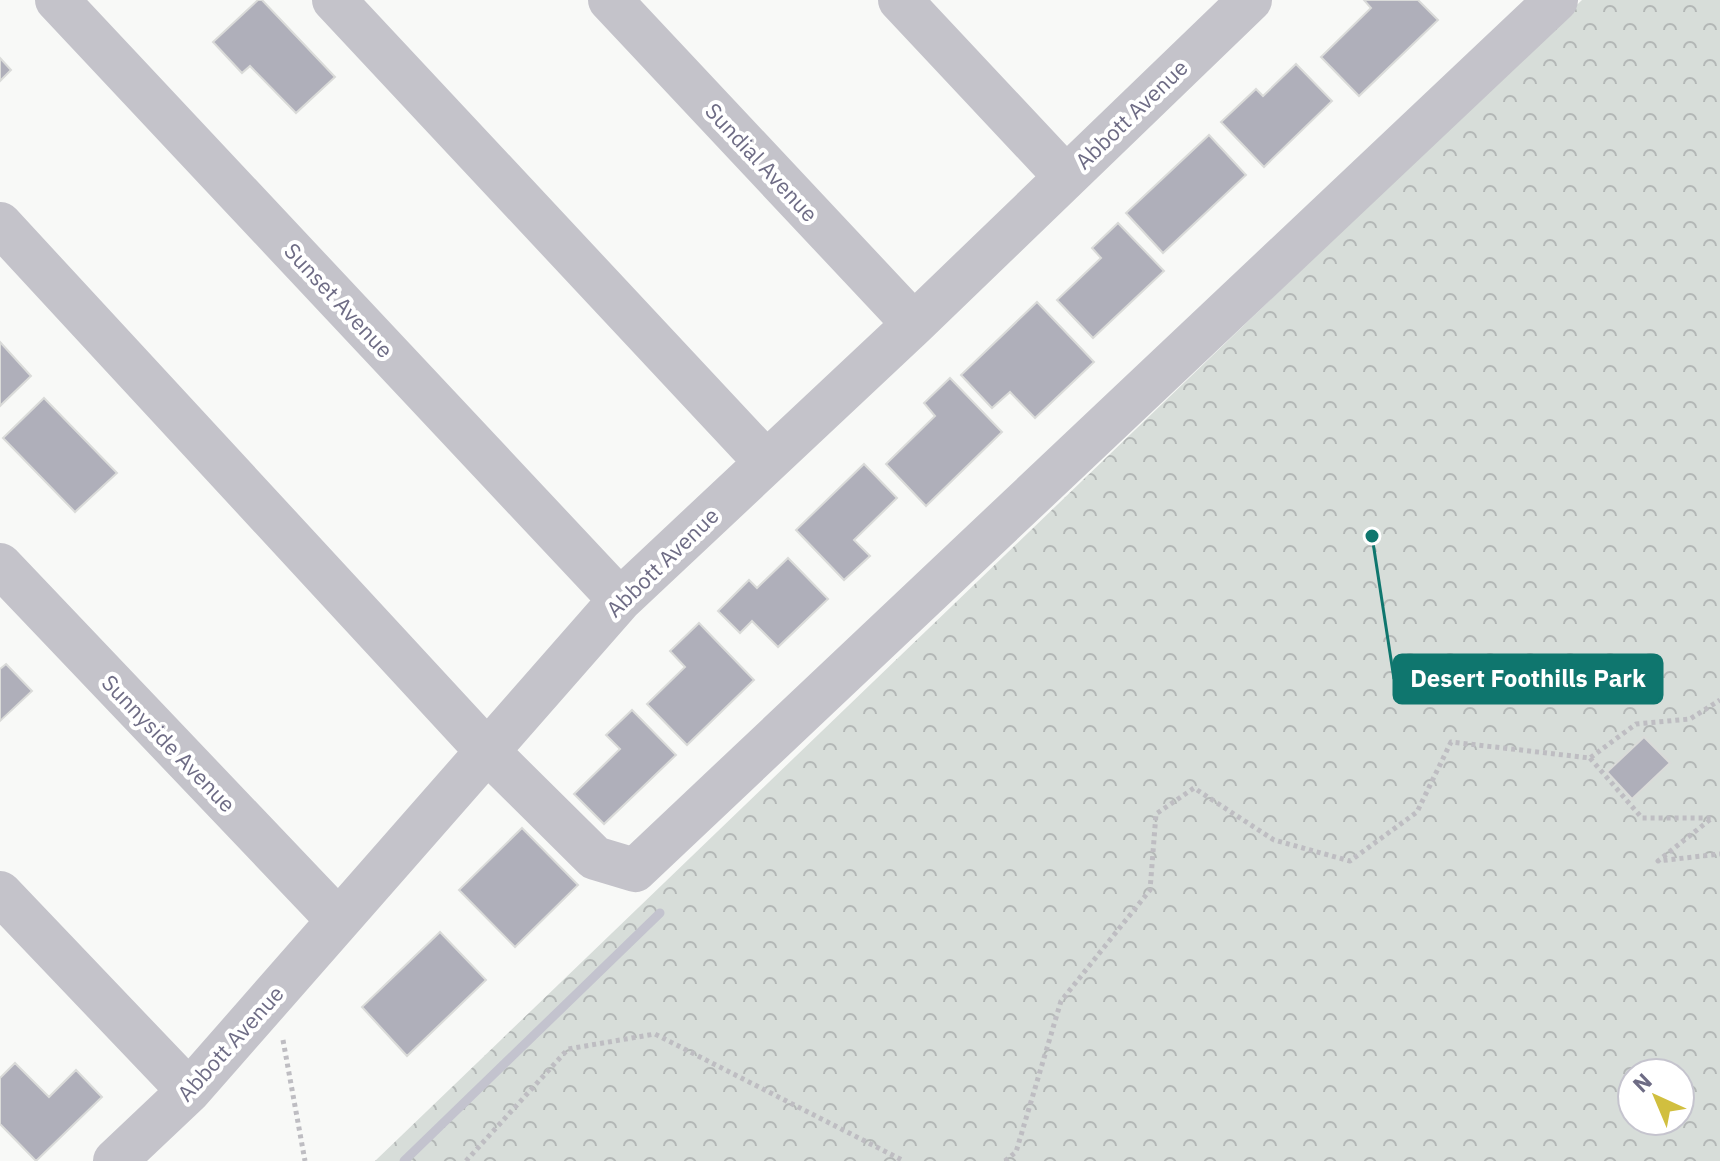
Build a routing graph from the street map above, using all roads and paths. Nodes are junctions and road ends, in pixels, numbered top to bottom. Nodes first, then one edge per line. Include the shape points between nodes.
1 (57, 0) edge
2 (334, 0) edge
3 (610, 0) edge
4 (900, 0) edge
5 (1556, 0) edge
6 (1231, 6) edge
7 (1066, 177) junction
8 (0, 224) edge
9 (914, 324) junction
10 (766, 462) junction
11 (0, 565) edge
12 (620, 600) junction
13 (1720, 700) edge
14 (487, 751) junction
15 (1590, 758) junction
16 (1720, 854) edge
17 (0, 893) edge
18 (338, 920) junction
19 (254, 1016) junction
20 (189, 1091) junction
21 (115, 1161) edge
22 (305, 1161) edge
23 (466, 1161) edge
24 (904, 1161) edge
25 (1005, 1161) edge

1 - 12 street, Sunset Avenue
2 - 10 street
3 - 9 street, Sundial Avenue
4 - 7 street
5 - 14 street via 635,870 595,858
6 - 7 street, Abbott Avenue
7 - 9 street, Abbott Avenue
8 - 14 street
9 - 10 street, Abbott Avenue
10 - 12 street, Abbott Avenue
11 - 18 street, Sunnyside Avenue
12 - 14 street, Abbott Avenue
13 - 15 path via 1690,719 1636,724
14 - 18 street, Abbott Avenue
15 - 16 path via 1642,818 1712,818 1658,861
15 - 25 path via 1451,742 1417,812 1350,861 1274,840 1194,788 1156,814 1150,890 1061,1001 1016,1152
17 - 20 street
18 - 19 street, Abbott Avenue
19 - 20 street, Abbott Avenue
19 - 22 path via 283,1038
20 - 21 street, Abbott Avenue
23 - 24 path via 568,1049 655,1034

